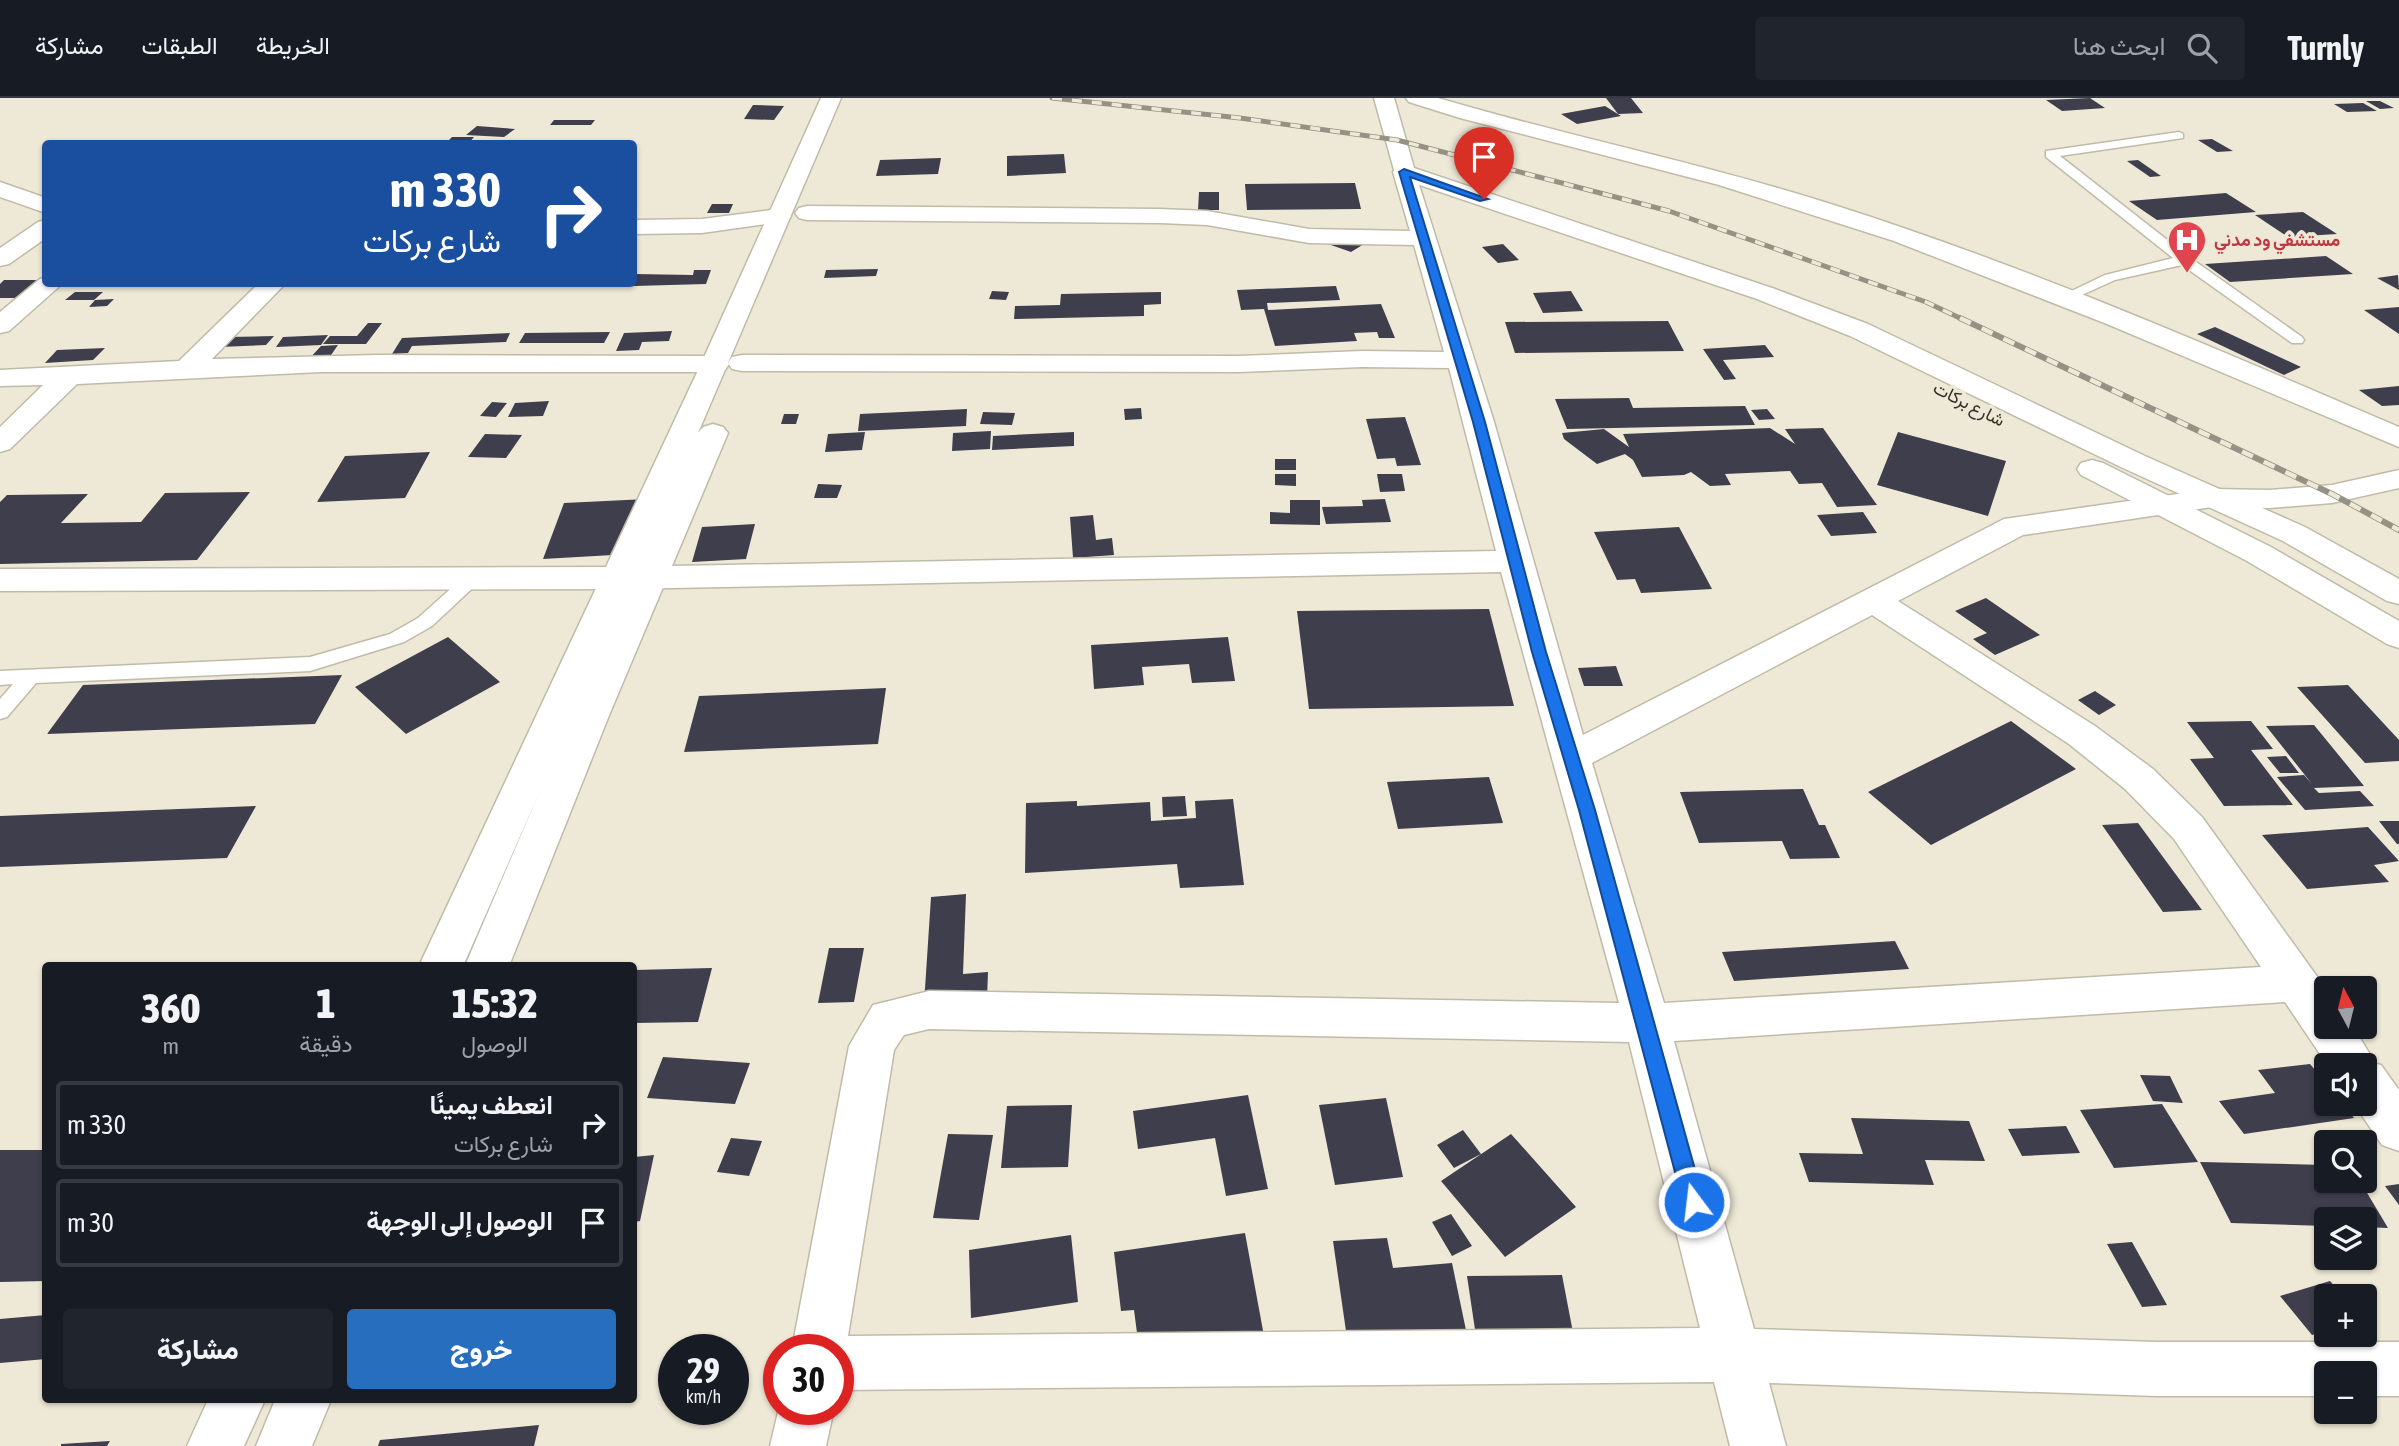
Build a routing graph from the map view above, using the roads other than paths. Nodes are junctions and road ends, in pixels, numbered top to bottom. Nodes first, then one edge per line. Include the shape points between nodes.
1 (831, 98) edge
2 (856, 98) edge
3 (1416, 98) edge
4 (1386, 99) edge
5 (2179, 136) dead end
6 (1404, 172) junction
7 (0, 189) edge
8 (42, 205) edge
9 (1520, 213) junction
10 (793, 215) junction
11 (637, 227) edge
12 (42, 235) edge
13 (1422, 238) junction
14 (2184, 260) junction
15 (25, 270) edge
16 (269, 287) edge
17 (2068, 296) junction
18 (0, 324) edge
19 (2297, 340) dead end
20 (1459, 360) junction
21 (729, 363) junction
22 (187, 368) junction
23 (68, 377) junction
24 (0, 378) edge
25 (2399, 438) edge
26 (0, 443) edge
27 (2399, 479) edge
28 (2367, 487) junction
29 (2212, 498) junction
30 (2399, 503) edge
31 (2158, 504) junction
32 (1515, 561) junction
33 (652, 576) junction
34 (619, 578) junction
35 (472, 579) junction
36 (0, 580) edge
37 (2399, 593) edge
38 (1871, 599) junction
39 (2399, 636) edge
40 (0, 678) edge
41 (29, 678) junction
42 (0, 712) edge
43 (1572, 757) junction
44 (443, 962) edge
45 (489, 962) edge
46 (2295, 983) junction
47 (2314, 1009) edge
48 (1647, 1023) junction
49 (2377, 1098) edge
50 (2399, 1129) edge
51 (822, 1334) edge
52 (1734, 1355) junction
53 (854, 1363) edge
54 (2399, 1369) edge
55 (236, 1403) edge
56 (302, 1403) edge
57 (803, 1425) edge
58 (215, 1446) edge
59 (284, 1446) edge
60 (798, 1446) edge
61 (1758, 1446) edge

1 - 10 street
2 - 10 street
3 - 17 street via 1826,210
4 - 6 street
5 - 14 lane via 2050,154
6 - 9 street, شارع بركات
6 - 13 street
7 - 8 street
9 - 29 street, شارع بركات via 1766,294 1859,330
9 - 31 street, شارع بركات via 1572,247 1911,375
10 - 11 street via 702,226
10 - 13 street via 1184,217 1309,236
10 - 21 street
12 - 15 street
13 - 20 street
14 - 17 lane via 2124,271
14 - 19 lane
15 - 18 street
16 - 22 street
17 - 25 street
20 - 21 street via 1238,365
20 - 32 street
21 - 22 street
21 - 33 street
21 - 34 street
22 - 23 street
23 - 24 street
23 - 26 street
27 - 28 street
28 - 29 street via 2270,499
28 - 30 street
29 - 31 street
29 - 37 street, شارع بركات via 2294,534
31 - 38 street via 2015,526
31 - 39 street, شارع بركات via 2259,554
32 - 33 street
32 - 43 street
33 - 34 street
33 - 45 street
34 - 35 street
34 - 44 street
35 - 36 street
35 - 41 lane via 425,622 397,638 310,664
38 - 43 street
38 - 46 street via 2082,735 2139,779 2188,828
40 - 41 lane
41 - 42 lane
43 - 48 street
46 - 47 street
46 - 48 street
48 - 51 street via 929,1010 889,1019 872,1046
48 - 52 street
49 - 50 street
52 - 53 street
52 - 54 street via 2156,1369
52 - 61 street
55 - 58 street
56 - 59 street
57 - 60 street

